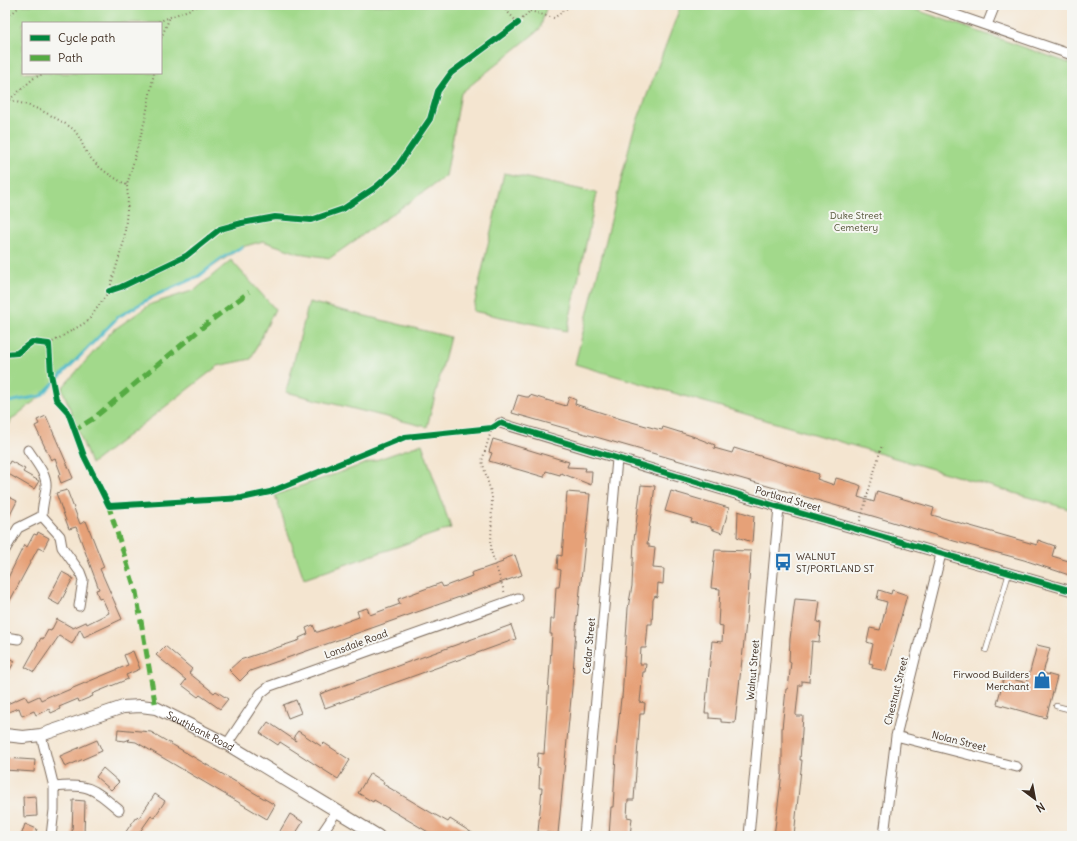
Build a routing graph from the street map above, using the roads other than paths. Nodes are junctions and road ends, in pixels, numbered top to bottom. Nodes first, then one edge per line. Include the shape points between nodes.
1 (927, 5) edge
2 (995, 5) edge
3 (987, 25) junction
4 (1072, 55) edge
5 (500, 423) dead end
6 (28, 450) dead end
7 (617, 459) junction
8 (779, 507) junction
9 (42, 516) junction
10 (5, 550) edge
11 (941, 554) junction
12 (1009, 573) junction
13 (1072, 591) edge
14 (518, 598) dead end
15 (79, 606) dead end
16 (5, 637) edge
17 (18, 639) dead end
18 (986, 650) dead end
19 (1056, 706) dead end
20 (1072, 710) edge
21 (5, 735) edge
22 (41, 735) junction
23 (896, 736) junction
24 (227, 744) junction
25 (1017, 767) dead end
26 (54, 787) junction
27 (119, 810) dead end
28 (336, 811) junction
29 (51, 836) edge
30 (320, 836) edge
31 (378, 836) edge
32 (584, 836) edge
33 (749, 836) edge
34 (884, 836) edge

1 - 3 street
2 - 3 street
3 - 4 street
5 - 7 street, Portland Street
6 - 9 street via 43,472 46,486
7 - 8 street, Portland Street
7 - 32 street, Cedar Street
8 - 11 street, Portland Street
8 - 33 street, Walnut Street
9 - 10 street via 18,528
9 - 15 street via 60,536 62,547 80,572 83,580
11 - 12 street, Portland Street
11 - 23 street, Chestnut Street
12 - 13 street, Portland Street
12 - 18 lane
14 - 24 street, Lonsdale Road via 270,686 261,693
16 - 17 street
19 - 20 lane
21 - 22 street, Southbank Road
22 - 24 street, Southbank Road via 115,709 141,706 156,708
22 - 26 street
23 - 25 street, Nolan Street
23 - 34 street, Chestnut Street
24 - 28 street, Southbank Road
26 - 27 street via 85,786 98,792
26 - 29 street
28 - 30 street
28 - 31 street, Southbank Road

